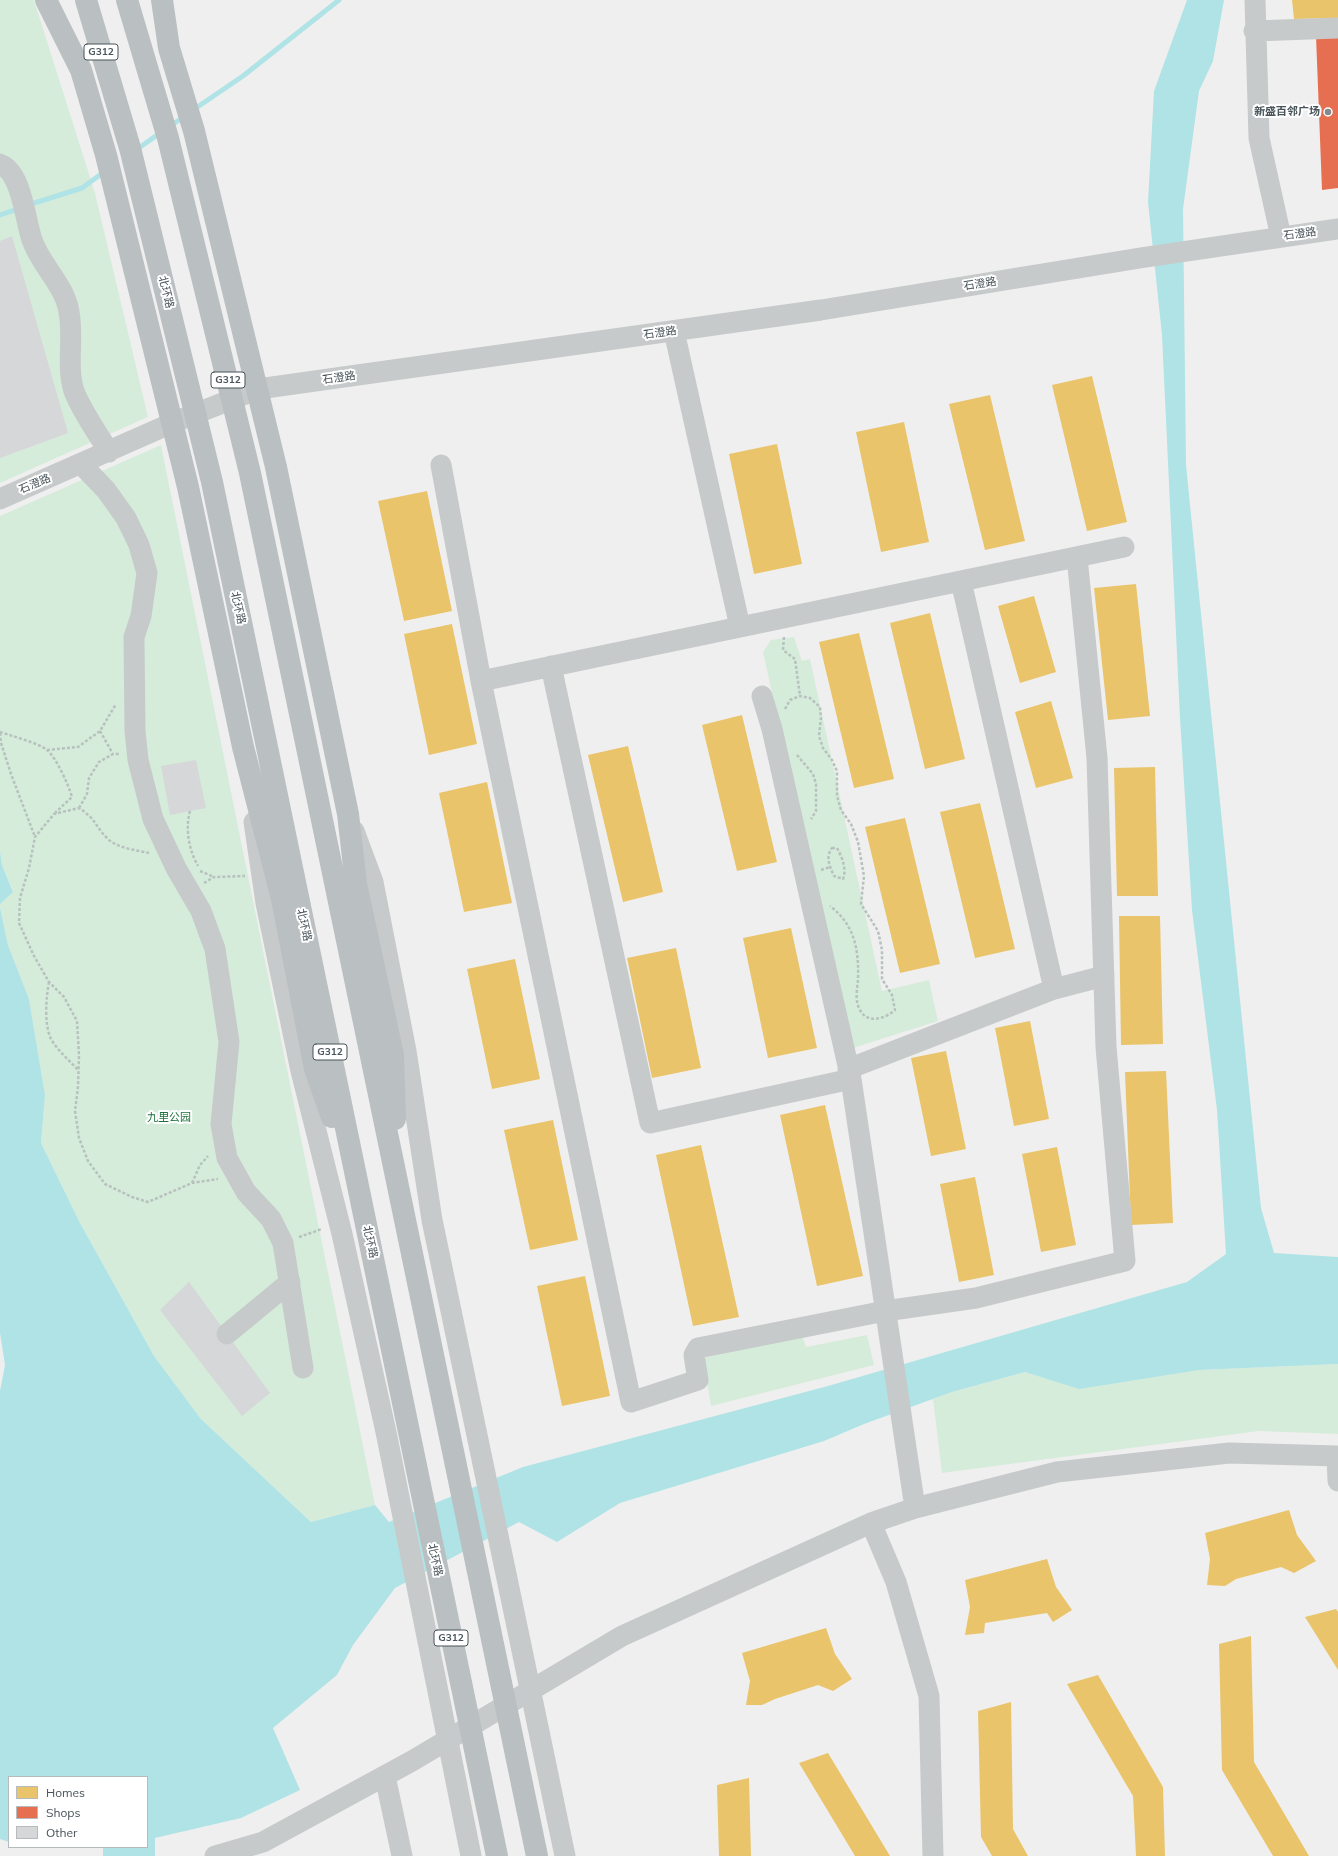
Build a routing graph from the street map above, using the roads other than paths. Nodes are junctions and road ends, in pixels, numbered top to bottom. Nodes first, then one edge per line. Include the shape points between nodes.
1 (46, 0) edge
2 (60, 0) edge
3 (86, 0) edge
4 (127, 0) edge
5 (155, 0) edge
6 (162, 0) edge
7 (1254, 0) edge
8 (1338, 28) edge
9 (1254, 31) junction
10 (171, 56) junction
11 (81, 70) junction
12 (0, 164) edge
13 (1338, 230) edge
14 (1280, 237) junction
15 (674, 331) junction
16 (258, 389) junction
17 (172, 423) junction
18 (109, 452) junction
19 (81, 464) junction
20 (441, 464) dead end
21 (0, 499) edge
22 (1124, 547) dead end
23 (1077, 557) junction
24 (961, 581) junction
25 (740, 627) junction
26 (551, 666) junction
27 (481, 681) junction
28 (762, 696) dead end
29 (243, 747) junction
30 (348, 814) junction
31 (1104, 976) junction
32 (1054, 989) junction
33 (850, 1074) junction
34 (396, 1176) junction
35 (361, 1202) junction
36 (290, 1282) junction
37 (885, 1311) junction
38 (227, 1334) dead end
39 (303, 1368) dead end
40 (1337, 1456) edge
41 (1338, 1481) edge
42 (915, 1508) junction
43 (871, 1523) junction
44 (385, 1776) junction
45 (215, 1856) edge
46 (402, 1856) edge
47 (471, 1856) edge
48 (497, 1856) edge
49 (537, 1856) edge
50 (565, 1856) edge
51 (933, 1856) edge

1 - 11 highway
2 - 11 highway
3 - 35 highway, 北环路 / G312 via 134,164 212,482
4 - 34 highway, G312 via 168,138 250,473
5 - 10 highway
6 - 10 highway
7 - 9 street
8 - 9 street
9 - 14 street via 1259,138
10 - 16 highway via 194,131
11 - 17 highway via 106,155
12 - 18 street via 10,171 16,182 32,241 64,294 68,306 71,345 70,375 82,406
13 - 14 street, 石澄路
14 - 15 street, 石澄路
15 - 16 street, 石澄路
15 - 25 street
16 - 17 street, 石澄路
16 - 30 highway
17 - 18 street, 石澄路
17 - 29 highway
18 - 19 street, 石澄路
19 - 21 street, 石澄路
19 - 36 street via 106,490 126,518 139,545 147,573 141,616 134,637 135,731 138,760 153,819 201,911 215,949 228,1042 221,1124 227,1158 246,1192 271,1219 283,1243
20 - 27 street
22 - 23 street
23 - 24 street
23 - 31 street via 1097,758
24 - 25 street
24 - 32 street
25 - 26 street
26 - 27 street
26 - 33 street via 650,1123
27 - 37 street via 631,1402 698,1380 694,1355 698,1348
28 - 33 street via 772,729
29 - 35 highway via 282,899 315,1069
29 - 47 street, 北环路 via 266,903 302,1071 386,1432
30 - 34 highway via 356,884 393,1055
30 - 50 street via 373,882 406,1051 432,1220
31 - 32 street
31 - 37 street via 1106,1047 1124,1261 976,1298
32 - 33 street
33 - 37 street
34 - 49 highway, G312
35 - 48 highway, 北环路 / G312
36 - 38 street
36 - 39 street
37 - 42 street
40 - 41 street
40 - 42 street via 1230,1453 1057,1472
42 - 43 street
43 - 44 street via 622,1636
43 - 51 street via 896,1582 929,1696
44 - 45 street via 263,1842
44 - 46 street

